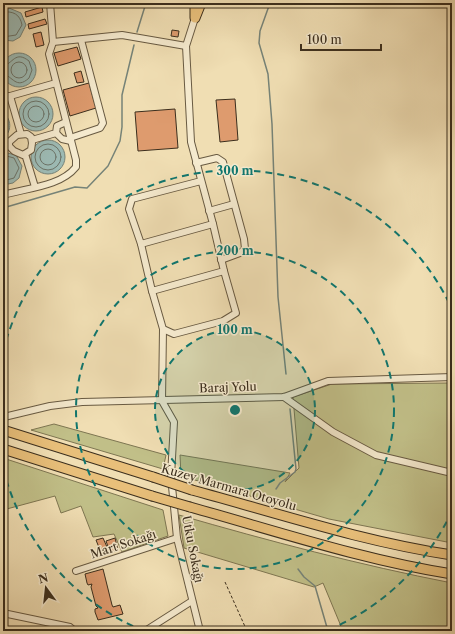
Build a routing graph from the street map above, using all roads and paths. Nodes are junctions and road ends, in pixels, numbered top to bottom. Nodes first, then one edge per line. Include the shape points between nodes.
1 (50, 3) edge
2 (195, 3) edge
3 (201, 3) edge
4 (195, 18) junction
5 (82, 40) junction
6 (53, 42) junction
7 (186, 46) junction
8 (56, 83) junction
9 (6, 97) edge
10 (66, 122) junction
11 (56, 132) junction
12 (21, 134) junction
13 (70, 139) junction
14 (32, 140) junction
15 (6, 146) edge
16 (26, 154) junction
17 (196, 163) junction
18 (201, 181) junction
19 (35, 187) junction
20 (3, 195) edge
21 (234, 204) junction
22 (209, 211) junction
23 (213, 224) junction
24 (140, 244) junction
25 (221, 260) junction
26 (224, 272) junction
27 (152, 291) junction
28 (163, 329) junction
29 (452, 376) edge
30 (284, 397) junction
31 (162, 401) junction
32 (4, 417) dead end
33 (3, 430) edge
34 (3, 449) edge
35 (452, 473) edge
36 (177, 538) junction
37 (452, 555) edge
38 (76, 571) dead end
39 (452, 574) edge
40 (225, 582) dead end
41 (192, 601) junction
42 (3, 613) edge
43 (75, 631) edge
44 (147, 631) edge
45 (200, 631) edge
46 (247, 631) edge

1 - 6 street
2 - 4 highway
3 - 4 highway
4 - 7 street
5 - 6 street
5 - 7 street via 122,35
5 - 13 street via 103,123 100,128
6 - 8 street via 48,54
7 - 17 street via 191,142
8 - 9 street
8 - 10 street
9 - 12 street
10 - 11 street via 57,126
10 - 13 street
11 - 13 street via 62,139
11 - 14 street
12 - 14 street via 27,134
12 - 15 street via 12,138
13 - 19 street via 76,168 61,179
14 - 16 street via 31,150
15 - 16 street via 22,155
16 - 19 street
17 - 18 street
17 - 21 street via 218,158 223,162
18 - 22 street
18 - 24 street via 132,199 129,209
19 - 20 street
21 - 22 street
21 - 25 street via 245,249
22 - 23 street
23 - 24 street
23 - 25 street
24 - 27 street
25 - 26 street
26 - 27 street
26 - 28 street via 236,313 223,321 174,334
27 - 28 street
28 - 31 street
29 - 30 street, Baraj Yolu via 328,381
30 - 31 street, Baraj Yolu
30 - 35 street via 333,432 376,455
31 - 32 street, Baraj Yolu via 82,402 50,406
31 - 36 street, Utku Sokağı via 174,422 171,476
33 - 37 highway, Kuzey Marmara Otoyolu, bridge via 192,490 361,535
34 - 39 highway, bridge via 190,507 354,552
36 - 38 street, Mart Sokağı
36 - 41 street, Utku Sokağı
40 - 46 path
41 - 44 street
41 - 45 street, Utku Sokağı
42 - 43 street via 70,627

